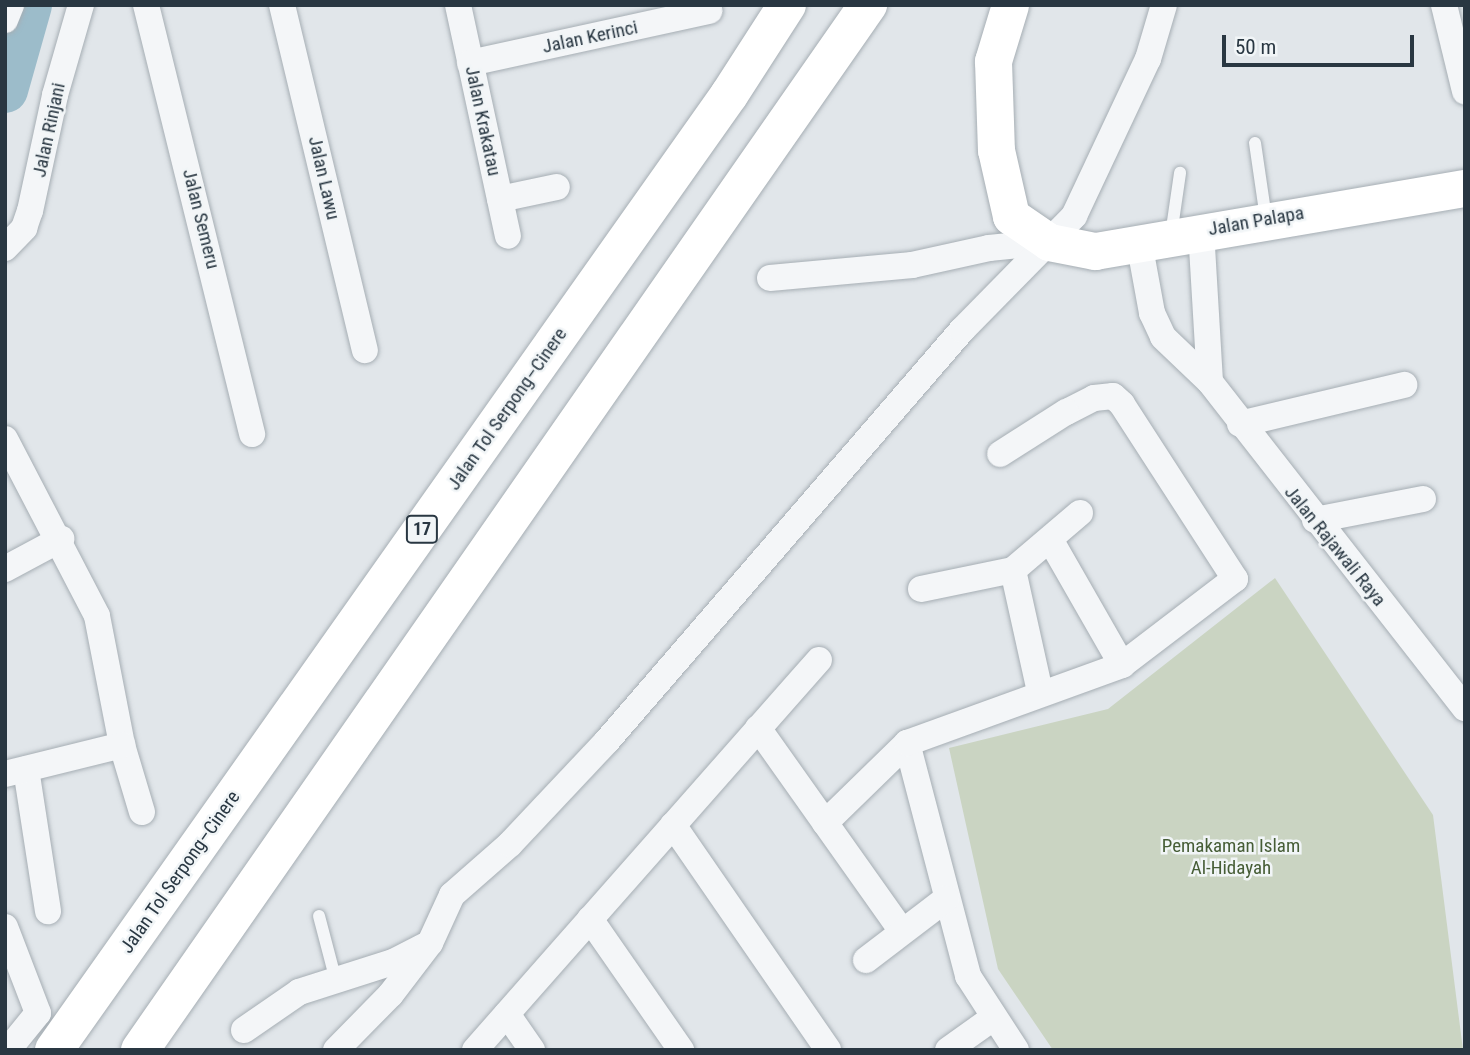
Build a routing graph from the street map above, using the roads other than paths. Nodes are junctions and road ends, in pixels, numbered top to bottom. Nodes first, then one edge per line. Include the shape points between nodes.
1 (10, 5) edge
2 (81, 5) edge
3 (146, 5) edge
4 (282, 5) edge
5 (457, 5) edge
6 (787, 5) edge
7 (868, 5) edge
8 (1010, 5) edge
9 (1164, 5) edge
10 (1444, 5) edge
11 (709, 11) dead end
12 (5, 20) edge
13 (470, 63) junction
14 (1465, 91) edge
15 (1255, 143) dead end
16 (1180, 173) dead end
17 (557, 187) dead end
18 (1465, 188) edge
19 (500, 199) junction
20 (1266, 218) junction
21 (508, 236) dead end
22 (1170, 236) junction
23 (1049, 242) junction
24 (5, 248) edge
25 (770, 278) dead end
26 (1208, 340) junction
27 (365, 350) dead end
28 (1177, 350) junction
29 (1210, 382) junction
30 (1404, 385) dead end
31 (1240, 424) junction
32 (252, 434) dead end
33 (5, 439) edge
34 (1000, 454) dead end
35 (1423, 499) dead end
36 (1080, 513) dead end
37 (1315, 520) junction
38 (61, 539) junction
39 (1051, 541) junction
40 (5, 569) edge
41 (1013, 570) junction
42 (921, 589) dead end
43 (819, 660) dead end
44 (1122, 665) junction
45 (1040, 692) junction
46 (1465, 708) edge
47 (758, 728) junction
48 (906, 743) junction
49 (122, 745) junction
50 (16, 771) edge
51 (142, 812) dead end
52 (825, 823) junction
53 (673, 825) junction
54 (946, 899) junction
55 (48, 911) dead end
56 (319, 916) dead end
57 (590, 919) junction
58 (5, 927) edge
59 (901, 930) junction
60 (430, 943) junction
61 (866, 960) dead end
62 (335, 977) junction
63 (507, 1014) junction
64 (993, 1018) junction
65 (244, 1030) dead end
66 (8, 1050) edge
67 (54, 1050) edge
68 (140, 1050) edge
69 (336, 1050) edge
70 (475, 1050) edge
71 (532, 1050) edge
72 (681, 1050) edge
73 (828, 1050) edge
74 (948, 1050) edge
75 (1016, 1050) edge

1 - 12 street
2 - 24 street, Jalan Rinjani via 55,95 34,202 24,228
3 - 32 street, Jalan Semeru
4 - 27 street, Jalan Lawu
5 - 13 street, Jalan Krakatau
6 - 67 highway, Jalan Tol Serpong–Cinere / 17 via 729,95
7 - 68 highway
8 - 23 street via 992,61 996,150 1011,216
9 - 23 street via 1148,59 1121,121 1074,216
10 - 14 street
11 - 13 street, Jalan Kerinci
13 - 19 street, Jalan Krakatau
15 - 20 lane
16 - 22 lane
17 - 19 street
18 - 20 street, Jalan Palapa
19 - 21 street, Jalan Krakatau
20 - 22 street, Jalan Palapa
22 - 23 street, Jalan Palapa via 1095,251
22 - 26 street
22 - 28 street, Jalan Rajawali Raya via 1156,326
23 - 25 street via 989,248 912,265
23 - 60 street via 962,330 607,741 510,844 452,895
26 - 28 street
26 - 29 street
28 - 29 street, Jalan Rajawali Raya
29 - 31 street, Jalan Rajawali Raya
30 - 31 street
31 - 37 street, Jalan Rajawali Raya
33 - 38 street
34 - 44 street via 1066,412 1094,398 1113,396 1236,574 1233,583
35 - 37 street
36 - 39 street
37 - 46 street, Jalan Rajawali Raya
38 - 40 street
38 - 49 street via 97,615
39 - 41 street
39 - 44 street
41 - 42 street
41 - 45 street
43 - 47 street
44 - 45 street
45 - 48 street
47 - 52 street
47 - 53 street
48 - 52 street
48 - 54 street
49 - 50 street
49 - 51 street
50 - 55 street
52 - 59 street
53 - 57 street
53 - 73 street
54 - 59 street
54 - 64 street via 968,976
56 - 62 lane
57 - 63 street
57 - 72 street
58 - 66 street via 38,1013
59 - 61 street
60 - 62 street via 393,962
60 - 69 street via 391,994
62 - 65 street via 299,992
63 - 70 street
63 - 71 street
64 - 74 street
64 - 75 street

